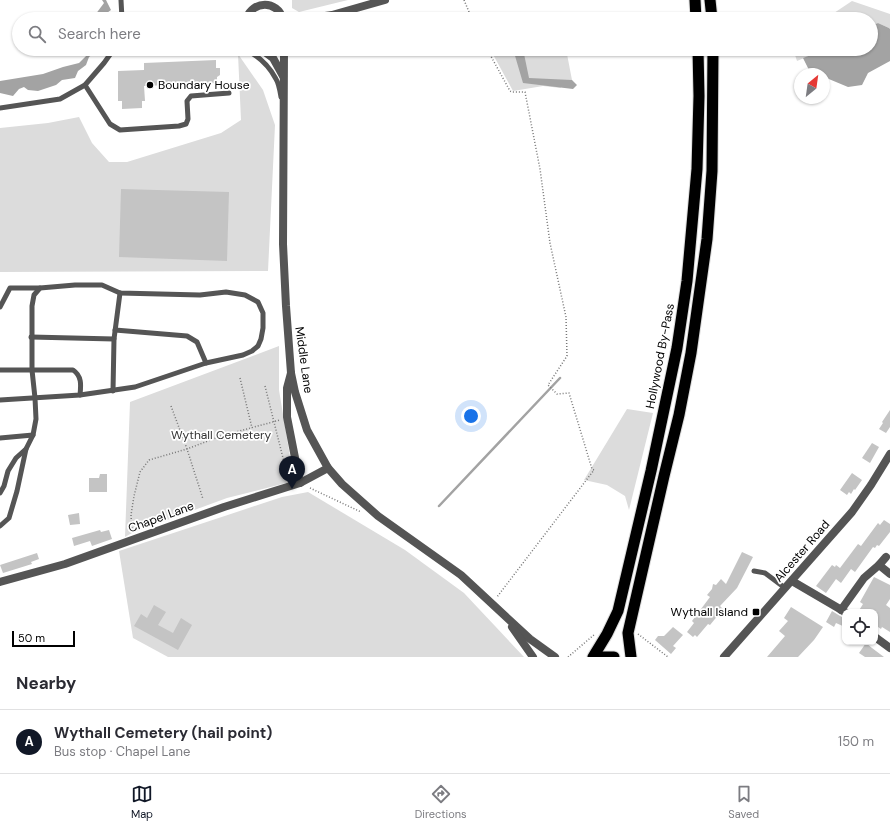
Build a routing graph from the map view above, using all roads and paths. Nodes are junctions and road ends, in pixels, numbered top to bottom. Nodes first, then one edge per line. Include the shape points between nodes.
1 (121, 0) edge
2 (386, 0) edge
3 (464, 0) edge
4 (695, 0) edge
5 (710, 0) edge
6 (257, 3) edge
7 (274, 3) edge
8 (122, 12) edge
9 (250, 12) edge
10 (281, 12) edge
11 (343, 12) edge
12 (469, 12) edge
13 (696, 12) edge
14 (711, 12) edge
15 (109, 56) edge
16 (257, 56) edge
17 (270, 56) edge
18 (284, 56) edge
19 (491, 56) edge
20 (698, 56) edge
21 (713, 56) edge
22 (283, 77) junction
23 (85, 85) junction
24 (229, 93) dead end
25 (283, 104) junction
26 (0, 108) edge
27 (40, 288) junction
28 (120, 293) junction
29 (0, 307) edge
30 (115, 330) junction
31 (31, 337) junction
32 (114, 339) junction
33 (206, 363) junction
34 (0, 370) edge
35 (32, 370) junction
36 (292, 373) junction
37 (240, 378) dead end
38 (265, 386) dead end
39 (113, 391) junction
40 (80, 395) junction
41 (35, 398) junction
42 (0, 400) edge
43 (171, 406) dead end
44 (287, 418) junction
45 (274, 422) junction
46 (252, 428) junction
47 (33, 435) junction
48 (0, 438) edge
49 (187, 448) junction
50 (26, 449) junction
51 (890, 454) edge
52 (285, 466) dead end
53 (328, 468) junction
54 (300, 483) junction
55 (0, 493) edge
56 (203, 499) dead end
57 (365, 514) dead end
58 (0, 526) edge
59 (134, 540) junction
60 (886, 557) dead end
61 (879, 565) junction
62 (754, 571) dead end
63 (890, 574) edge
64 (792, 581) junction
65 (0, 582) edge
66 (785, 588) junction
67 (494, 605) junction
68 (844, 609) edge
69 (842, 610) edge
70 (629, 627) junction
71 (596, 633) dead end
72 (878, 639) edge
73 (890, 648) edge
74 (533, 657) edge
75 (553, 657) edge
76 (568, 657) edge
77 (593, 657) edge
78 (597, 657) edge
79 (614, 657) edge
80 (631, 657) edge
81 (668, 657) edge
82 (724, 657) edge

1 - 8 lane
2 - 11 street
3 - 12 path
4 - 13 highway
5 - 14 highway
6 - 7 street
6 - 9 street
7 - 10 street
15 - 23 lane
16 - 25 lane via 276,79
17 - 22 street, Middle Lane
18 - 22 street, Middle Lane
19 - 67 path via 510,91 525,92 540,169 550,243 566,317 567,356 548,385 557,394 569,393 594,470
20 - 77 highway, Hollywood By-Pass via 696,177 687,281 677,348 618,611
21 - 70 highway via 712,171 707,240 691,353
22 - 25 street, Middle Lane
23 - 24 lane via 110,124 120,130 186,124 187,101 191,96
23 - 26 lane via 60,99
25 - 36 street, Middle Lane via 283,244
27 - 28 lane via 102,285
27 - 29 lane via 10,288
27 - 31 lane via 34,295
28 - 30 lane
28 - 33 lane via 200,296 226,292 245,295 258,302 263,313 263,328 258,346 243,355
30 - 32 lane
30 - 33 lane via 187,336 197,342
31 - 32 lane
31 - 35 lane
32 - 39 lane
33 - 39 lane via 135,387
34 - 35 lane
35 - 40 lane via 73,370 80,377
35 - 41 lane
36 - 44 street via 287,388
36 - 53 street, Middle Lane via 307,430
37 - 46 path
38 - 45 path
39 - 40 lane
40 - 41 lane
41 - 42 lane
41 - 47 lane via 36,419
43 - 49 path
44 - 45 path
44 - 54 street
45 - 46 path
45 - 52 path
46 - 49 path
47 - 48 lane
47 - 50 lane
49 - 56 path
49 - 59 path via 149,460 140,472 130,515
50 - 55 lane via 16,458 8,471
50 - 58 lane via 9,518
51 - 64 street, Alcester Road via 852,512
53 - 54 street, Chapel Lane
53 - 67 street, Middle Lane via 378,516 456,571
54 - 57 path
54 - 59 street, Chapel Lane
59 - 65 street, Chapel Lane via 65,564
60 - 61 street
61 - 63 street
61 - 68 street via 864,578
62 - 66 lane via 765,573
64 - 66 street, Alcester Road
64 - 69 street
66 - 82 street, Alcester Road
67 - 74 street, Middle Lane
67 - 75 street, Middle Lane
70 - 80 highway
70 - 81 path
71 - 76 path
72 - 73 street
78 - 79 highway

